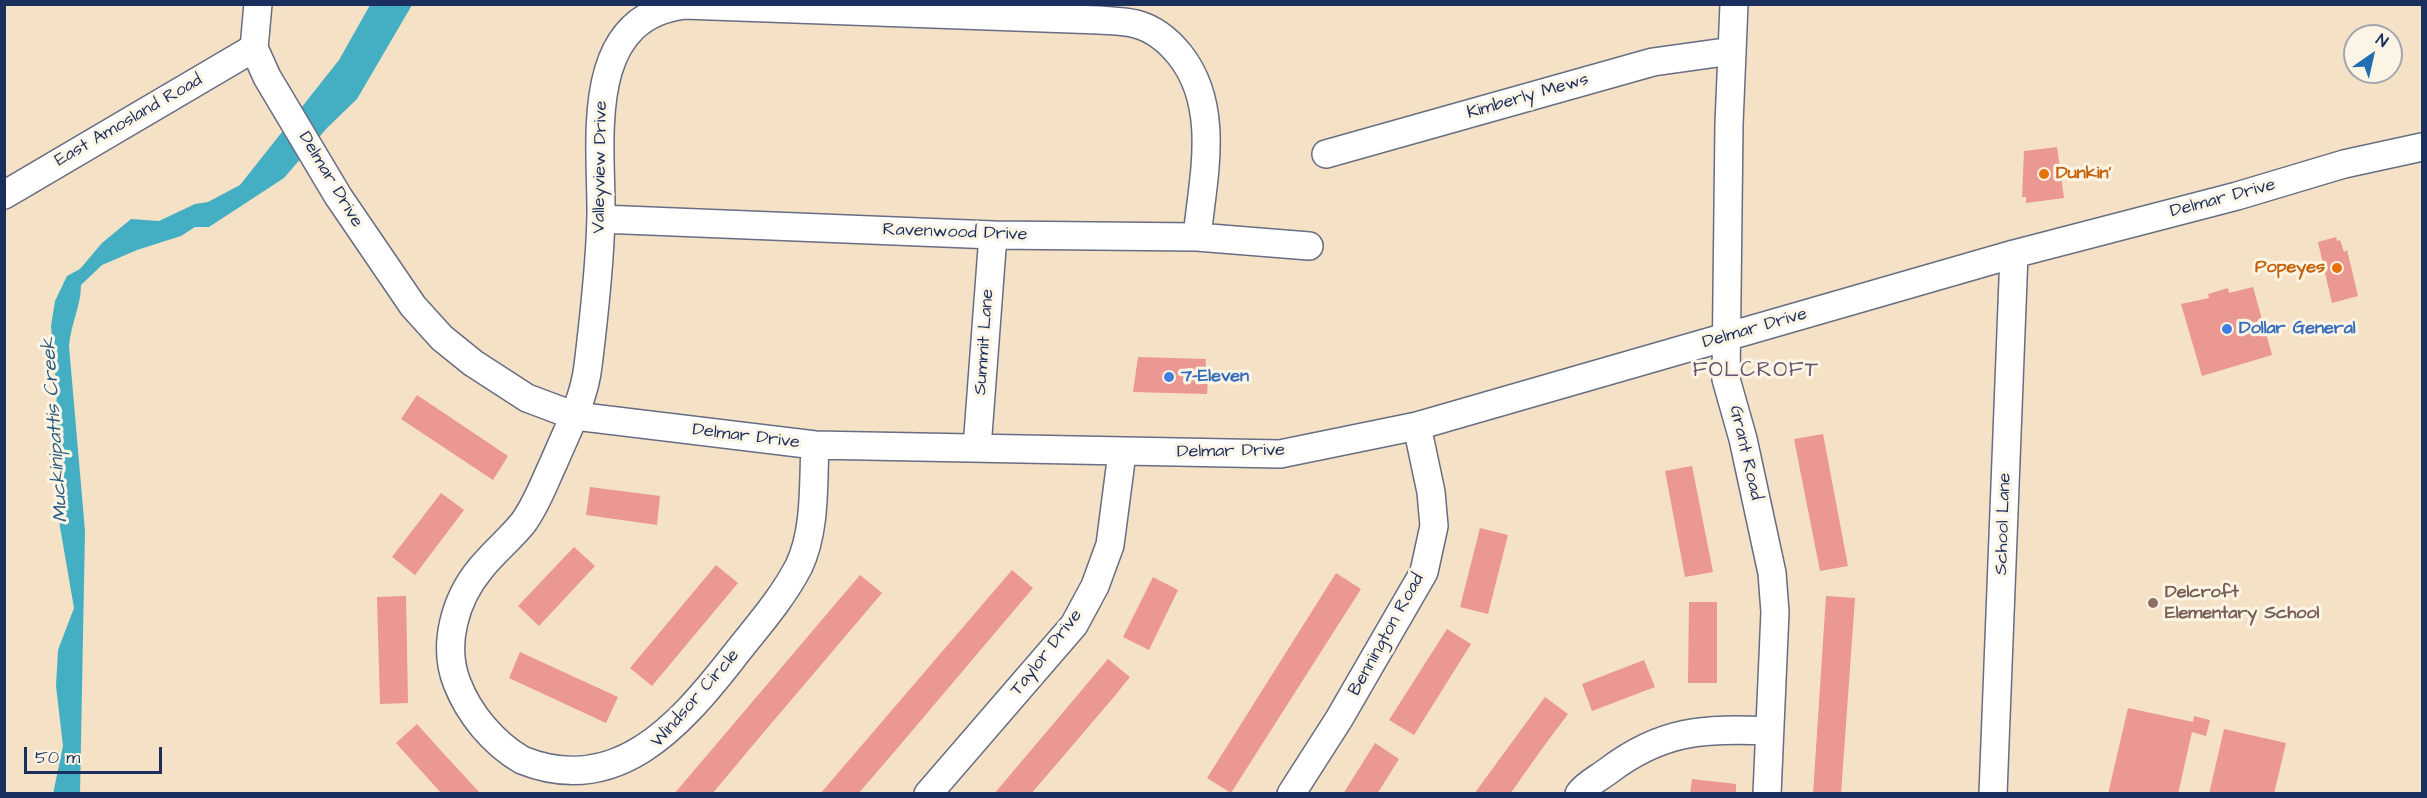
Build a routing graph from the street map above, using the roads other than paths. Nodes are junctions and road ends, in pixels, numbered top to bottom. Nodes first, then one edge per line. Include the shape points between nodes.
1 (258, 4) edge
2 (1734, 4) edge
3 (254, 48) junction
4 (1732, 51) junction
5 (2422, 147) edge
6 (1326, 154) dead end
7 (4, 195) edge
8 (601, 219) junction
9 (993, 236) junction
10 (1197, 237) junction
11 (1309, 246) dead end
12 (2014, 254) junction
13 (1726, 337) junction
14 (575, 416) junction
15 (1417, 426) junction
16 (815, 445) junction
17 (977, 448) junction
18 (1122, 453) junction
19 (1769, 731) junction
20 (928, 794) edge
21 (1291, 794) edge
22 (1579, 794) edge
23 (1767, 794) edge
24 (1993, 794) edge

1 - 3 street
2 - 4 street, Grant Road
3 - 7 street, East Amosland Road
3 - 14 street, Delmar Drive via 267,77 338,196 413,306 442,338 473,363 527,398
4 - 6 street, Kimberly Mews via 1653,62
4 - 13 street, Grant Road
5 - 12 street, Delmar Drive via 2344,164
8 - 9 street, Ravenwood Drive
8 - 10 street, Valleyview Drive via 600,119 603,87 613,59 648,17 661,9 684,5 1100,20 1147,28 1160,34 1183,59 1199,88 1206,143
8 - 14 street, Valleyview Drive via 588,370
9 - 10 street, Ravenwood Drive
9 - 17 street, Summit Lane
10 - 11 street, Ravenwood Drive
12 - 13 street, Delmar Drive
12 - 24 street, School Lane
13 - 15 street, Delmar Drive
13 - 19 street, Grant Road via 1726,379 1772,573 1775,612
14 - 16 street, Delmar Drive
14 - 16 street, Windsor Circle via 541,493 523,522 470,584 451,633 450,656 467,705 501,745 534,767 571,776 590,778 620,769 654,750 689,713 779,599 806,544 812,514
15 - 18 street, Delmar Drive via 1280,454
15 - 21 street, Bennington Road via 1434,526 1424,572
16 - 17 street, Delmar Drive
17 - 18 street, Delmar Drive
18 - 20 street, Taylor Drive via 1110,545 1095,586 1074,625
19 - 22 street via 1686,732 1635,751
19 - 23 street, Grant Road

